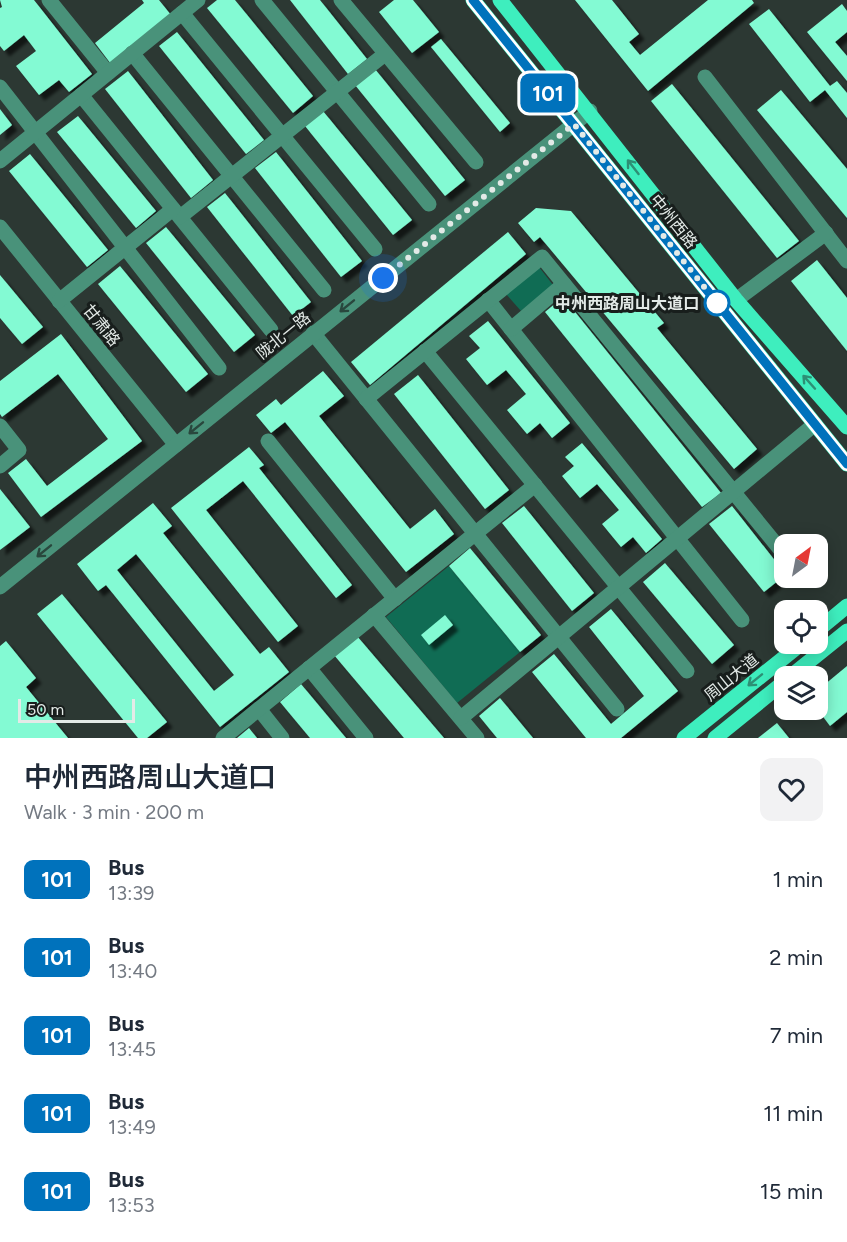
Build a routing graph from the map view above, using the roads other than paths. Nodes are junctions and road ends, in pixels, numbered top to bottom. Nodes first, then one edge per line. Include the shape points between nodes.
1 (49, 0) edge
2 (197, 0) edge
3 (262, 0) edge
4 (341, 0) edge
5 (473, 0) edge
6 (500, 0) edge
7 (182, 13) junction
8 (132, 53) junction
9 (386, 54) junction
10 (108, 73) junction
11 (705, 77) dead end
12 (0, 87) edge
13 (338, 92) junction
14 (81, 95) junction
15 (590, 111) junction
16 (574, 124) junction
17 (35, 132) junction
18 (283, 136) junction
19 (0, 161) edge
20 (476, 162) dead end
21 (232, 176) junction
22 (429, 204) dead end
23 (176, 213) junction
24 (0, 227) edge
25 (826, 233) junction
26 (125, 247) junction
27 (375, 249) dead end
28 (847, 261) edge
29 (564, 284) junction
30 (324, 290) dead end
31 (488, 300) junction
32 (736, 300) junction
33 (59, 301) junction
34 (511, 329) junction
35 (271, 330) dead end
36 (313, 333) junction
37 (425, 351) junction
38 (219, 368) dead end
39 (366, 399) junction
40 (815, 424) junction
41 (0, 426) edge
42 (847, 427) edge
43 (268, 441) dead end
44 (176, 445) junction
45 (847, 464) edge
46 (0, 466) edge
47 (535, 485) junction
48 (733, 492) junction
49 (475, 533) junction
50 (677, 539) junction
51 (774, 542) edge
52 (0, 587) edge
53 (619, 587) junction
54 (395, 599) junction
55 (847, 606) edge
56 (374, 615) junction
57 (742, 620) dead end
58 (828, 622) edge
59 (847, 631) edge
60 (559, 637) junction
61 (789, 654) edge
62 (803, 666) edge
63 (309, 668) junction
64 (687, 671) dead end
65 (774, 690) edge
66 (259, 709) junction
67 (617, 709) dead end
68 (461, 718) junction
69 (223, 738) edge
70 (282, 738) edge
71 (366, 738) edge
72 (477, 738) edge
73 (684, 738) edge
74 (715, 738) edge

1 - 10 street
2 - 7 street
3 - 13 street
4 - 9 street
5 - 16 main road, 中州西路
6 - 15 main road, 中州西路
7 - 8 street
7 - 18 street
8 - 10 street
8 - 21 street
9 - 13 street
9 - 20 street
10 - 14 street
11 - 25 street
12 - 17 street
13 - 18 street
13 - 22 street
14 - 17 street
14 - 23 street
15 - 16 street, 陇北一路
32 -> 15 main road, 中州西路
16 -> 36 street, 陇北一路
16 - 40 main road, 中州西路
17 - 19 street
17 - 26 street
18 - 21 street
18 - 27 street
21 - 23 street
21 - 30 street
23 - 26 street
23 - 35 street
24 - 33 street, 甘肃路
25 - 28 street
25 - 32 street
26 - 33 street
26 - 38 street
29 - 31 street via 542,257
29 - 34 street
29 - 48 street
31 - 34 street
31 - 37 street
42 -> 32 main road, 中州西路
33 - 44 street, 甘肃路
34 - 50 street
36 - 39 street
36 -> 44 street, 陇北一路
37 - 39 street
37 - 47 street
39 - 49 street
40 - 45 main road, 中州西路
40 - 48 street
41 - 46 street via 19,450
43 - 54 street
44 -> 52 street, 陇北一路
47 - 49 street
47 - 53 street
48 - 50 street
48 - 51 street
49 - 54 street
49 - 60 street
50 - 53 street
50 - 57 street
53 - 60 street
53 - 64 street
54 - 56 street
55 - 58 main road
56 - 63 street
56 - 68 street
59 - 62 main road
60 - 67 street
60 - 68 street
61 -> 73 main road, 周山大道
63 - 66 street
63 - 71 street
65 - 74 main road
66 - 69 street
66 - 70 street
68 - 72 street

